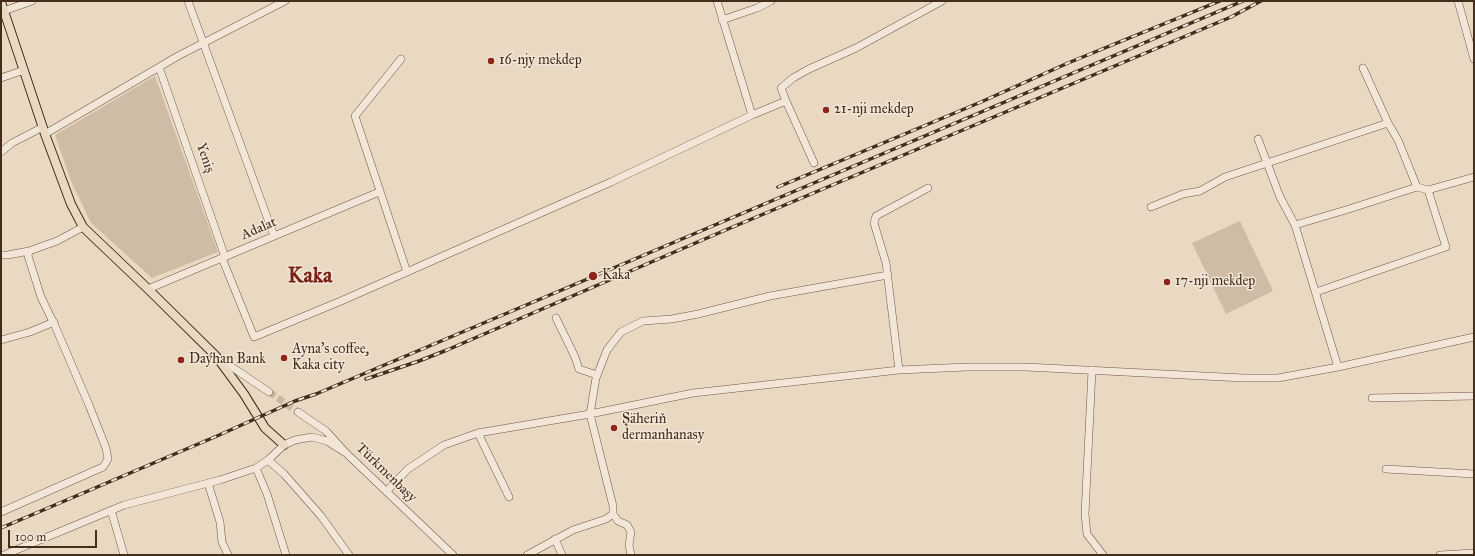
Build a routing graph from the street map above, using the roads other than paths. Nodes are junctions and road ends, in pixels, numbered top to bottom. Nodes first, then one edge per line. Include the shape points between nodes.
1 (32, 1) edge
2 (188, 1) edge
3 (285, 1) edge
4 (716, 1) edge
5 (771, 1) edge
6 (942, 1) edge
7 (1458, 1) edge
8 (1, 2) edge
9 (3, 12) edge
10 (722, 20) junction
11 (203, 43) junction
12 (401, 59) dead end
13 (1474, 59) edge
14 (159, 67) junction
15 (1362, 68) dead end
16 (24, 70) junction
17 (1, 78) edge
18 (786, 101) junction
19 (752, 115) junction
20 (1388, 123) junction
21 (44, 130) junction
22 (1258, 139) dead end
23 (1, 152) edge
24 (1267, 162) junction
25 (814, 163) dead end
26 (1474, 177) edge
27 (1417, 187) junction
28 (928, 188) dead end
29 (1428, 190) junction
30 (379, 192) junction
31 (1152, 207) dead end
32 (1294, 225) junction
33 (83, 227) junction
34 (274, 236) junction
35 (30, 251) junction
36 (1, 255) edge
37 (224, 258) junction
38 (407, 272) junction
39 (888, 275) junction
40 (148, 289) junction
41 (1316, 292) junction
42 (556, 318) dead end
43 (54, 322) junction
44 (1474, 337) edge
45 (1, 340) edge
46 (216, 356) junction
47 (1338, 367) junction
48 (899, 370) junction
49 (1092, 370) junction
50 (597, 375) junction
51 (269, 392) tunnel mouth
52 (1474, 396) edge
53 (1372, 398) dead end
54 (298, 412) tunnel mouth
55 (590, 414) junction
56 (478, 433) junction
57 (284, 445) junction
58 (346, 453) junction
59 (268, 460) junction
60 (256, 468) junction
61 (1386, 469) dead end
62 (1474, 474) edge
63 (208, 483) junction
64 (387, 491) junction
65 (509, 497) dead end
66 (111, 510) junction
67 (1, 512) edge
68 (613, 514) junction
69 (556, 539) junction
70 (1474, 553) edge
71 (4, 555) edge
72 (124, 555) edge
73 (228, 555) edge
74 (286, 555) edge
75 (349, 555) edge
76 (453, 555) edge
77 (527, 555) edge
78 (562, 555) edge
79 (631, 555) edge
80 (1103, 555) edge
81 (1440, 555) edge

1 - 9 street
2 - 11 street
3 - 11 street
4 - 10 street
5 - 10 street
6 - 18 street via 856,48 793,78 781,88
7 - 13 street
8 - 9 main road
9 - 16 main road
10 - 19 street
11 - 14 street
11 - 34 street
12 - 30 street via 355,116
14 - 21 street
14 - 37 street, Yeniş
15 - 20 street
16 - 17 street
16 - 21 main road
18 - 19 street
18 - 25 street
19 - 38 street via 611,182
20 - 24 street
20 - 27 street via 1398,140
21 - 23 street via 12,143
21 - 33 main road via 71,204
22 - 24 street
24 - 31 street via 1225,177 1200,192 1183,194
24 - 32 street
26 - 29 street
27 - 29 street
27 - 32 street
28 - 39 street via 876,216 874,223
29 - 41 street via 1446,247
30 - 34 street, Adalat
30 - 38 street
32 - 41 street
33 - 35 street via 57,241
33 - 40 main road
34 - 37 street, Adalat
35 - 36 street
35 - 43 street via 28,256 33,274
37 - 38 street, Yeniş via 254,337
37 - 40 street, Adalat
39 - 48 street
39 - 50 street via 770,296 672,319 643,321 621,332 607,350
40 - 46 main road
41 - 47 street
42 - 50 street via 579,369
43 - 45 street
43 - 67 street via 106,448 108,459 104,467
44 - 47 street
46 - 51 street
46 - 57 main road via 265,428
47 - 49 street via 1278,378
48 - 49 street via 967,367
48 - 55 street via 693,392
49 - 80 street via 1085,514 1087,534
50 - 55 street
52 - 53 street
54 - 58 street, Türkmenbaşy via 326,431
55 - 56 street
55 - 68 street
56 - 64 street via 444,445 408,469
56 - 65 street
57 - 58 street via 312,436 327,441
57 - 59 street
58 - 64 street, Türkmenbaşy
59 - 60 street
59 - 75 street via 316,510
60 - 63 street
60 - 74 street
61 - 62 street
63 - 66 street
63 - 73 street via 220,522 222,542
64 - 76 street, Türkmenbaşy
66 - 71 street
66 - 72 street
68 - 69 street
68 - 79 street via 618,521 627,525 630,532
69 - 77 street
69 - 78 street
70 - 81 street

